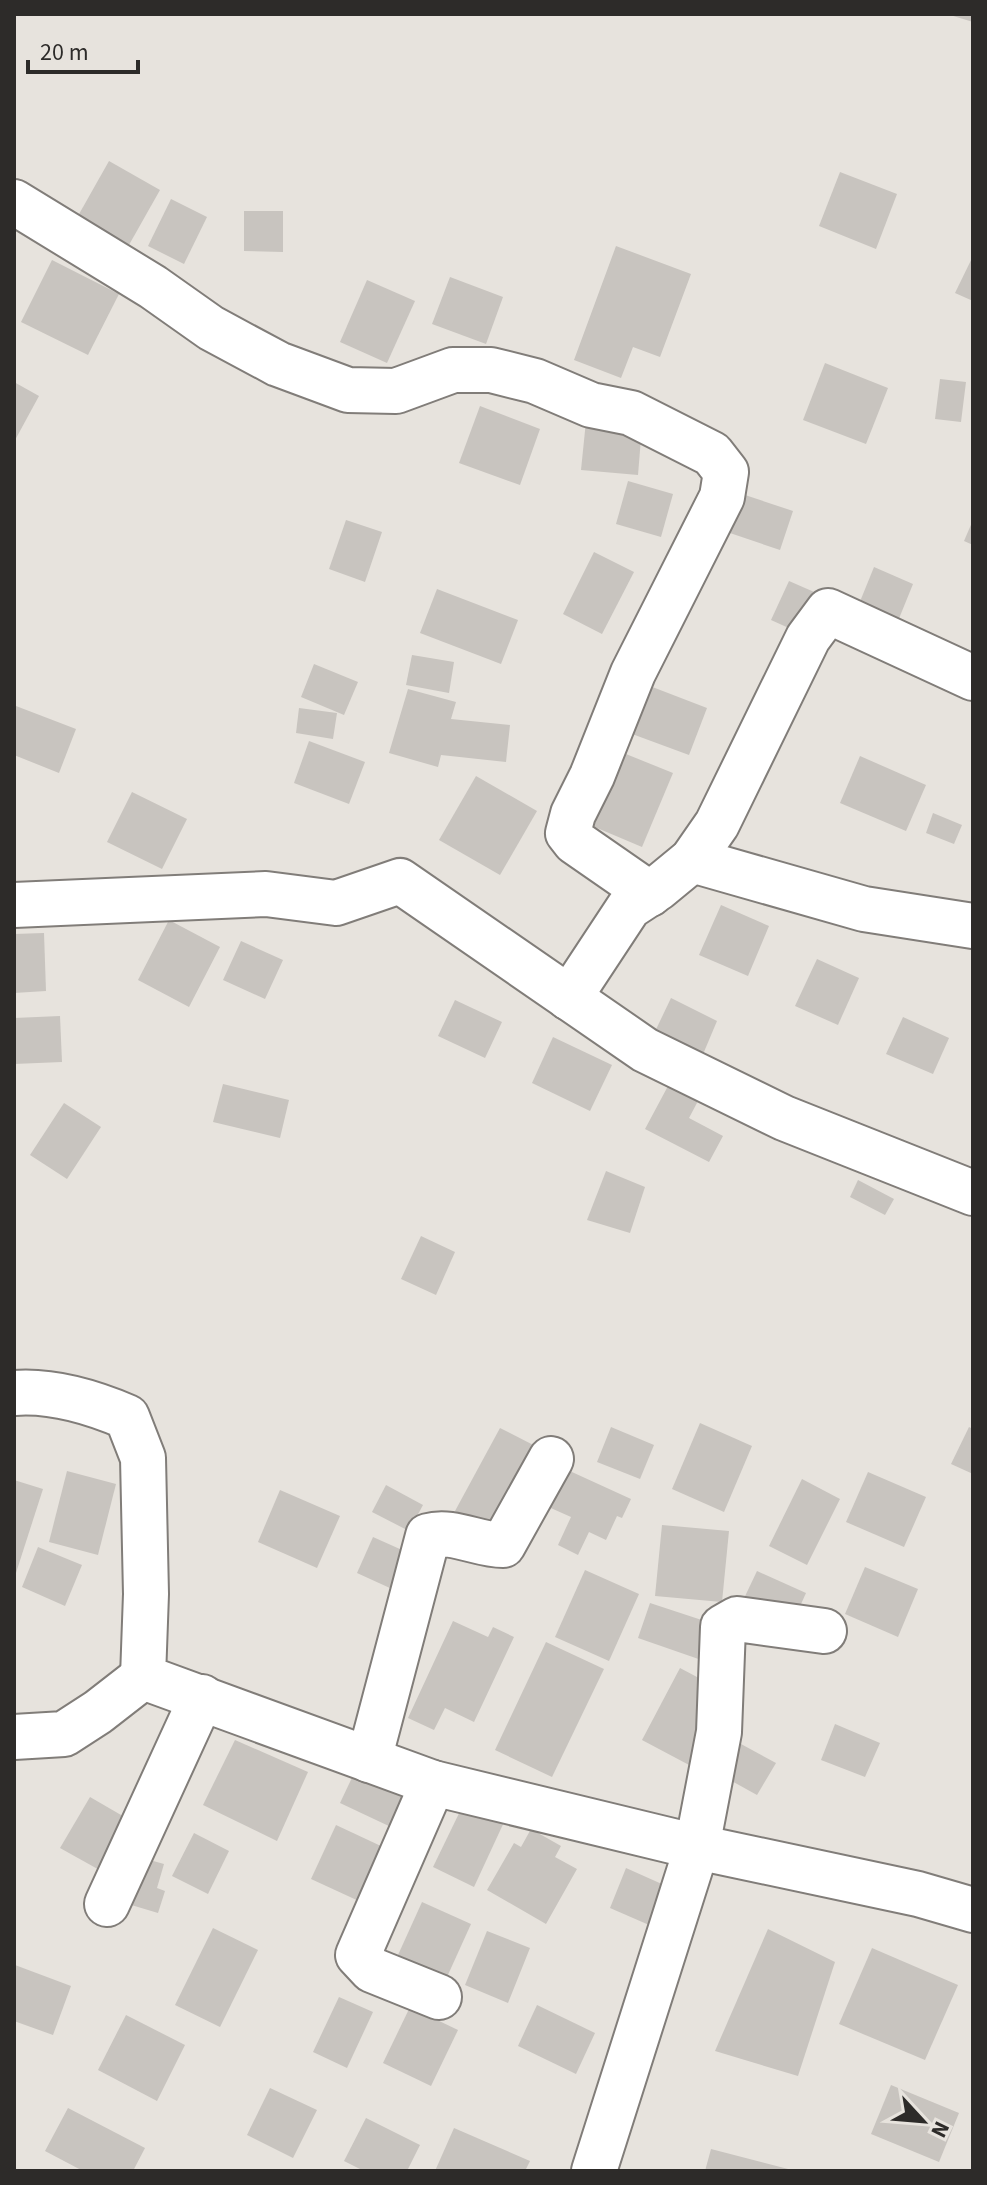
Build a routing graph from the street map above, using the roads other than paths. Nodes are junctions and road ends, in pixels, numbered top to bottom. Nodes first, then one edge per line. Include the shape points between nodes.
1 (14, 202) edge
2 (973, 678) edge
3 (692, 860) junction
4 (650, 894) junction
5 (14, 905) edge
6 (973, 926) edge
7 (569, 998) junction
8 (973, 1193) edge
9 (14, 1393) edge
10 (551, 1459) dead end
11 (824, 1631) dead end
12 (143, 1677) junction
13 (202, 1697) junction
14 (14, 1737) edge
15 (369, 1760) junction
16 (433, 1783) junction
17 (697, 1847) junction
18 (107, 1904) dead end
19 (973, 1910) edge
20 (439, 1997) dead end
21 (594, 2171) edge

1 - 4 street via 211,328 278,364 348,390 396,391 453,370 491,370 535,381 591,405 631,413 712,454 726,472 722,497 633,673 568,833
2 - 3 street via 828,611 808,638 717,824
3 - 4 street
3 - 6 street via 864,909
4 - 7 street via 629,907
5 - 7 street via 266,894 336,903 400,881
7 - 8 street via 645,1050 784,1118
9 - 12 street via 37,1391 127,1417 143,1458
10 - 15 street via 503,1545 441,1532 428,1536
11 - 17 street via 737,1619 723,1627 719,1732
12 - 13 street
12 - 14 street via 64,1734
13 - 15 street
13 - 18 street
15 - 16 street
16 - 17 street
16 - 20 street via 358,1955 372,1970
17 - 19 street
17 - 21 street

